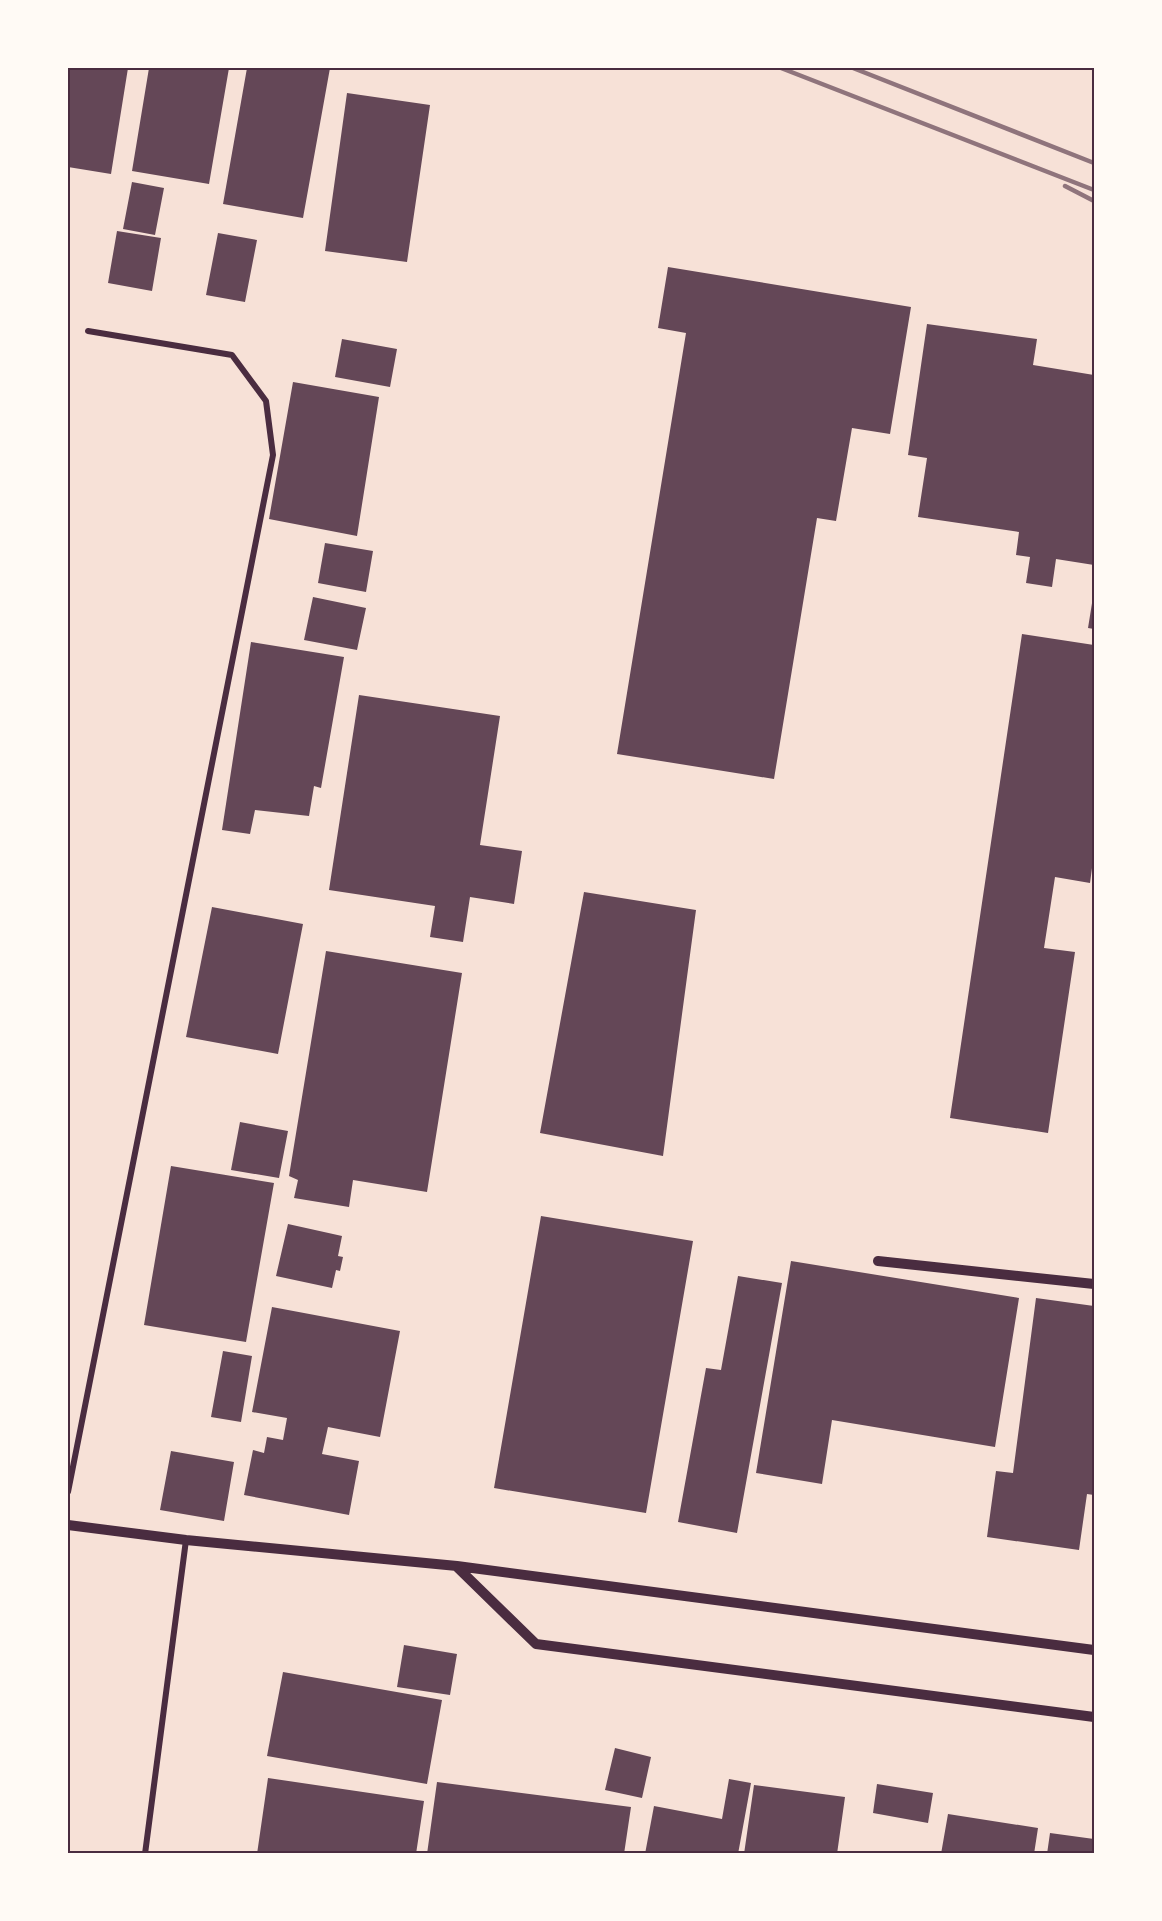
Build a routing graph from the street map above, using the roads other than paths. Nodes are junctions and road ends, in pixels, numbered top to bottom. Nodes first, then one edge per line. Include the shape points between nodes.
1 (88, 331) dead end
2 (878, 1261) dead end
3 (1095, 1284) edge
4 (68, 1492) edge
5 (68, 1525) edge
6 (186, 1540) junction
7 (457, 1566) junction
8 (1095, 1650) edge
9 (1095, 1717) edge
10 (145, 1854) edge

1 - 4 street via 232,355 266,401 273,456
2 - 3 street
5 - 6 street
6 - 7 street
6 - 10 street
7 - 8 street
7 - 9 street via 536,1644

